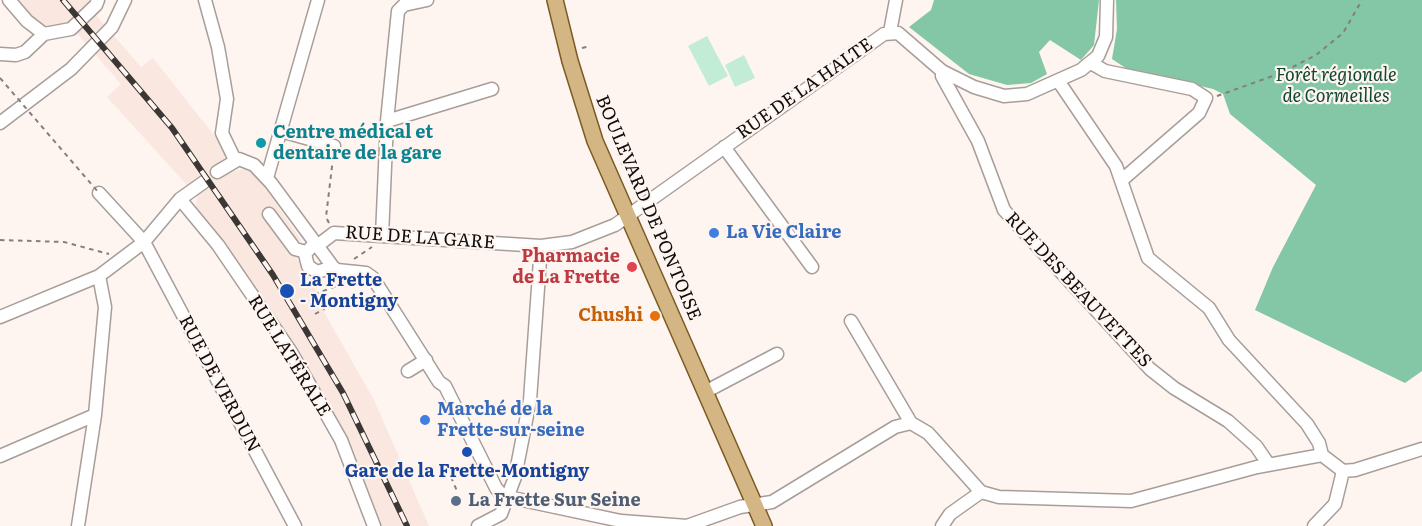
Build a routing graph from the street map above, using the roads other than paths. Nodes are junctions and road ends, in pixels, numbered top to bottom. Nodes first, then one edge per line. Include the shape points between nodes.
1 (9, 0) edge
2 (98, 0) edge
3 (125, 0) edge
4 (205, 0) edge
5 (318, 0) edge
6 (427, 0) edge
7 (555, 0) edge
8 (896, 0) edge
9 (1107, 0) edge
10 (890, 32) junction
11 (44, 34) junction
12 (0, 54) edge
13 (1091, 63) junction
14 (942, 71) junction
15 (1059, 82) junction
16 (492, 89) dead end
17 (387, 122) junction
18 (0, 123) edge
19 (281, 131) junction
20 (334, 146) road end
21 (724, 147) junction
22 (235, 160) junction
23 (217, 172) dead end
24 (267, 178) junction
25 (1122, 180) junction
26 (204, 182) dead end
27 (99, 193) road end
28 (180, 199) junction
29 (269, 214) dead end
30 (627, 214) junction
31 (379, 238) junction
32 (144, 242) junction
33 (541, 246) junction
34 (313, 247) junction
35 (333, 267) junction
36 (812, 267) dead end
37 (99, 276) junction
38 (0, 317) edge
39 (851, 321) dead end
40 (777, 354) dead end
41 (426, 360) junction
42 (408, 371) dead end
43 (705, 392) junction
44 (95, 415) junction
45 (911, 423) junction
46 (1422, 449) edge
47 (1322, 455) junction
48 (0, 456) edge
49 (1269, 465) junction
50 (1343, 471) junction
51 (492, 476) junction
52 (514, 477) junction
53 (981, 492) junction
54 (508, 497) junction
55 (754, 505) junction
56 (622, 523) edge
57 (78, 526) edge
58 (295, 526) edge
59 (374, 526) edge
60 (478, 526) edge
61 (764, 526) edge
62 (942, 526) edge
63 (1314, 526) edge

1 - 11 street
2 - 11 street via 71,29
3 - 18 street via 112,27 70,69
4 - 22 street via 227,99 222,133
5 - 19 street
6 - 17 street via 404,5 398,11
7 - 30 main road, BOULEVARD DE PONTOISE via 595,141
8 - 10 street
9 - 13 street, RUE DE LA HALTE via 1106,37 1102,50
10 - 14 street, RUE DE LA HALTE via 903,37
10 - 21 street, RUE DE LA HALTE
11 - 12 street via 25,52
13 - 15 street, RUE DE LA HALTE
13 - 25 street via 1105,71 1192,90 1206,98 1199,113
14 - 15 street, RUE DE LA HALTE via 1004,96 1027,94
14 - 49 street, RUE DES BEAUVETTES via 978,141 1004,210 1150,369 1228,421 1256,446
15 - 25 street
16 - 17 street
17 - 31 street
19 - 20 street
19 - 24 street
21 - 30 street, RUE DE LA HALTE
21 - 36 street
22 - 23 street
22 - 24 street via 248,162
24 - 34 street
25 - 47 street via 1148,258 1209,308 1229,340 1307,424
26 - 28 street
27 - 32 street, RUE DE VERDUN
28 - 32 street
28 - 59 street, RUE LATÉRALE via 218,245 291,352 341,440
29 - 34 street via 295,249
30 - 33 street, RUE DE LA GARE via 615,225 584,238
30 - 43 main road, BOULEVARD DE PONTOISE
31 - 33 street, RUE DE LA GARE
31 - 34 street, RUE DE LA GARE via 334,233
32 - 37 street
32 - 58 street, RUE DE VERDUN
33 - 52 street via 530,400
34 - 35 street
34 - 35 street via 304,259 312,271 323,272
35 - 41 street via 366,273 381,287
37 - 38 street
37 - 44 street via 105,307
39 - 45 street
40 - 43 street
41 - 42 street
41 - 51 street via 445,386
43 - 55 main road, BOULEVARD DE PONTOISE
44 - 48 street
44 - 57 street
45 - 53 street via 928,433
45 - 55 street via 895,427 772,502
46 - 50 street
47 - 49 street
47 - 50 street
49 - 53 street via 1131,501 999,497
50 - 63 street via 1335,504
51 - 52 street
51 - 54 street via 496,488
52 - 54 street
53 - 62 street via 950,514
54 - 56 street
54 - 60 street via 501,514
55 - 56 street via 687,526
55 - 61 main road, BOULEVARD DE PONTOISE

